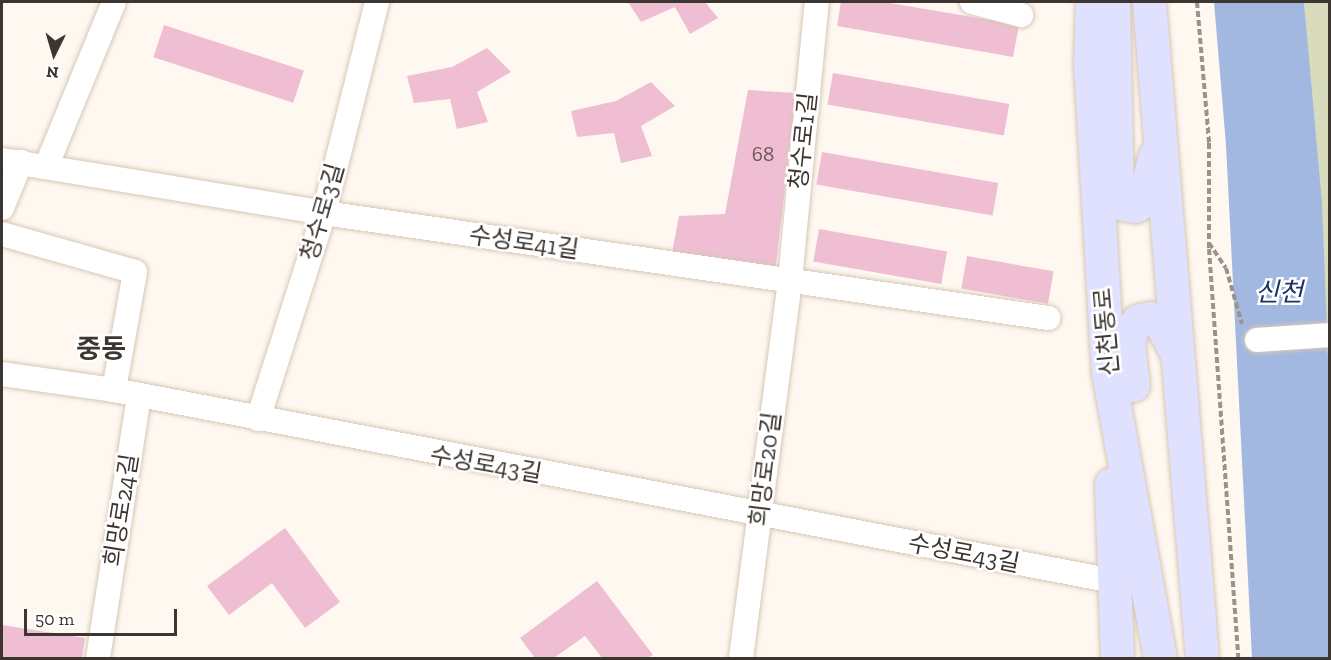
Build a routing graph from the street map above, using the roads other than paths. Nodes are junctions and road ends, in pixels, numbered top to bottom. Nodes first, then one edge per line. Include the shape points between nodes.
1 (114, 2) edge
2 (377, 2) edge
3 (817, 2) edge
4 (972, 2) edge
5 (1092, 2) edge
6 (1113, 2) edge
7 (1149, 2) edge
8 (1021, 15) dead end
9 (1162, 128) junction
10 (11, 161) edge
11 (46, 167) junction
12 (2, 208) edge
13 (324, 213) junction
14 (2, 234) edge
15 (790, 280) junction
16 (1048, 318) dead end
17 (1329, 335) edge
18 (1257, 340) road end
19 (1176, 352) junction
20 (1108, 372) junction
21 (2, 374) edge
22 (114, 390) junction
23 (139, 398) junction
24 (258, 419) junction
25 (759, 514) junction
26 (1113, 581) junction
27 (98, 658) edge
28 (741, 658) edge
29 (1117, 658) edge
30 (1160, 658) edge
31 (1170, 658) edge
32 (1202, 658) edge

1 - 11 street
2 - 13 street, 청수로3길
3 - 15 street, 청수로1길
4 - 8 street
5 - 20 main road, 신천동로 via 1090,63
6 - 9 main road via 1118,193 1124,204 1135,206 1143,201
7 - 9 main road
9 - 19 main road
10 - 11 street, 수성로41길
10 - 12 street
11 - 13 street, 수성로41길
13 - 15 street, 수성로41길
13 - 24 street, 청수로3길
14 - 22 street via 135,272
15 - 16 street, 수성로41길
15 - 25 street, 희망로20길
17 - 18 street
19 - 31 main road via 1161,324 1150,318 1138,321 1131,329 1129,357
19 - 32 main road
20 - 26 main road
20 - 30 main road, 신천동로
21 - 22 street, 수성로43길
22 - 23 street, 수성로43길
23 - 24 street, 수성로43길
23 - 27 street, 희망로24길
24 - 25 street, 수성로43길
25 - 26 street, 수성로43길
25 - 28 street, 희망로20길
26 - 29 main road

